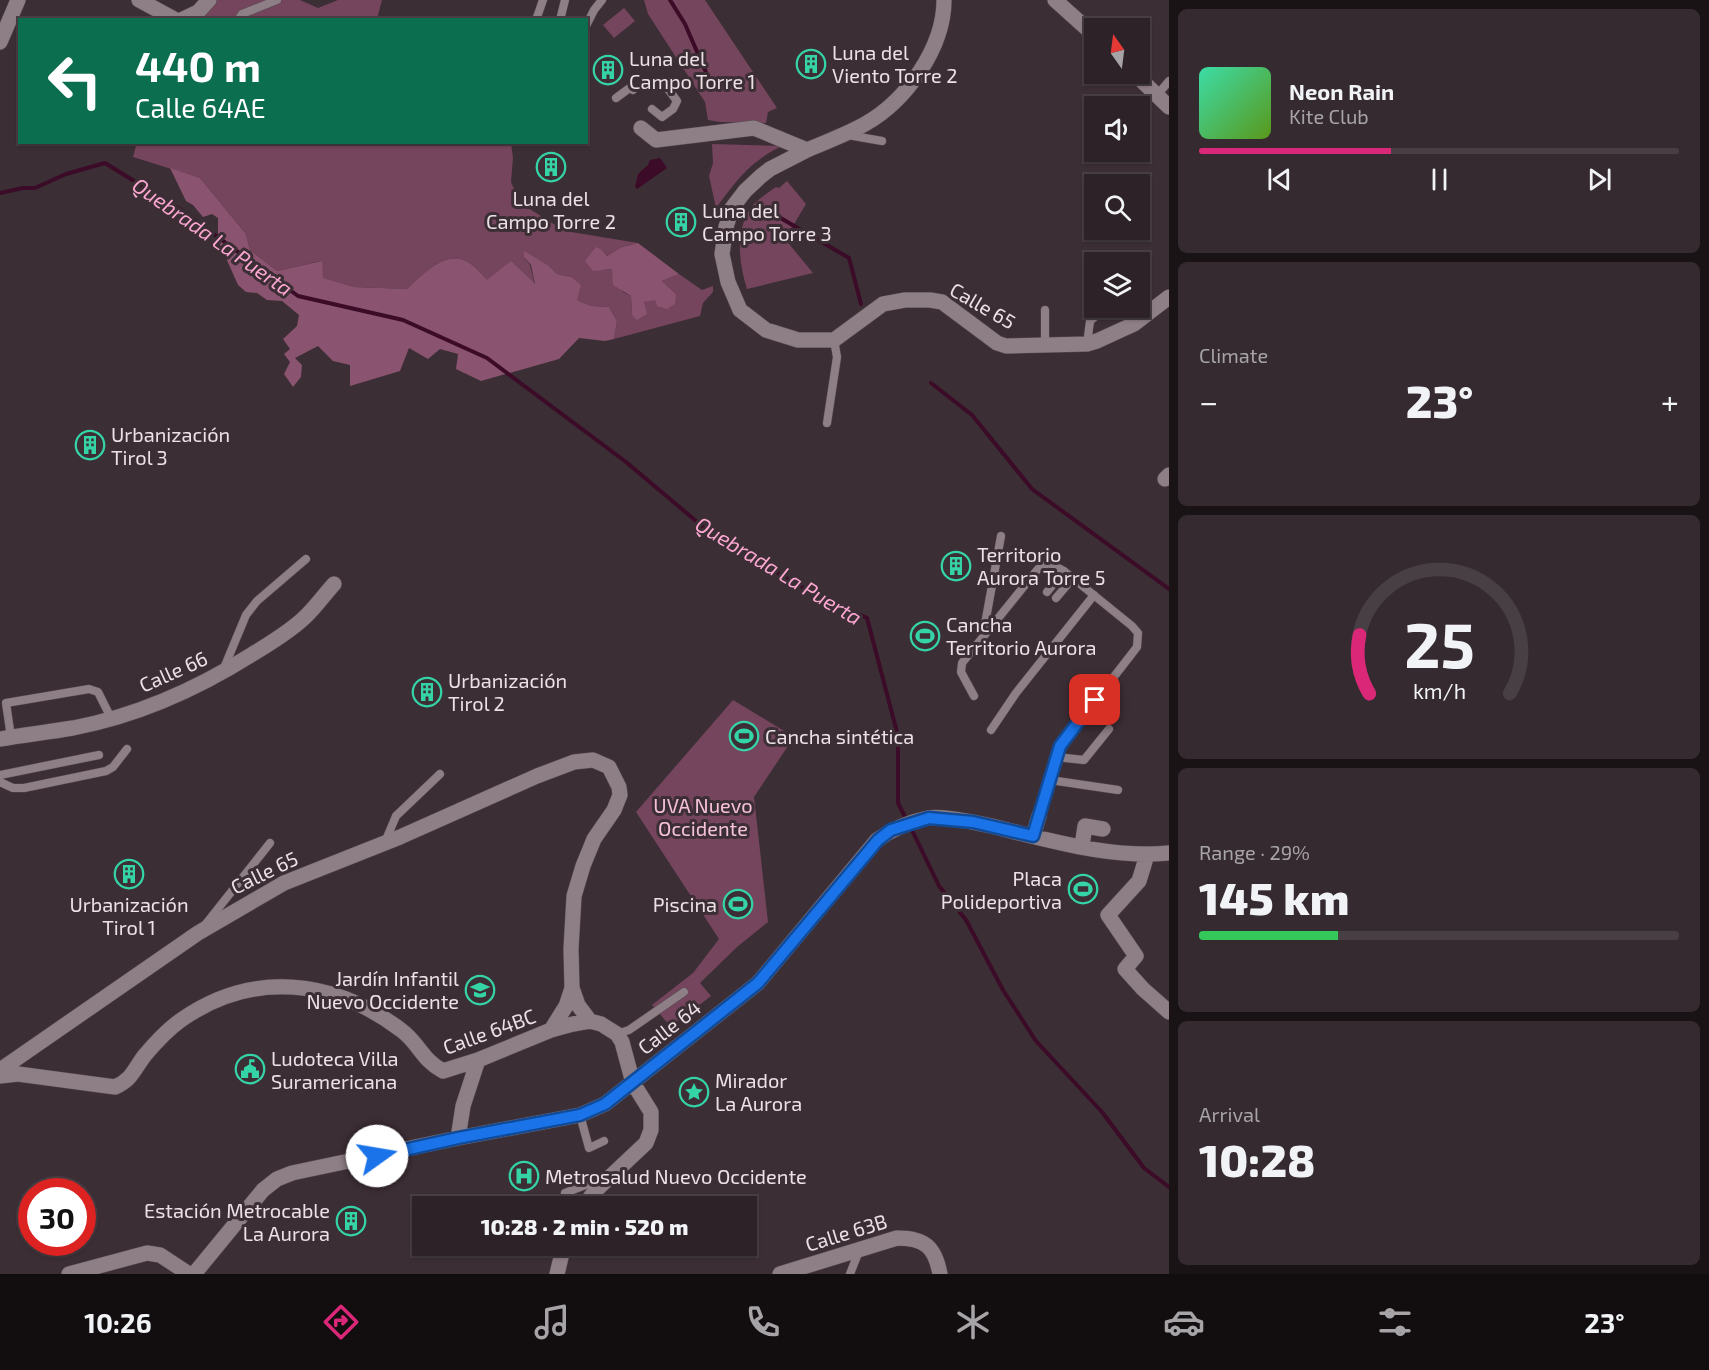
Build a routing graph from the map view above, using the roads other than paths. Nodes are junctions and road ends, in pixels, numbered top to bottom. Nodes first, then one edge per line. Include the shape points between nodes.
1 (18, 0) edge
2 (139, 0) edge
3 (209, 0) edge
4 (277, 0) edge
5 (543, 0) edge
6 (565, 0) edge
7 (602, 0) edge
8 (944, 0) edge
9 (1055, 0) edge
10 (174, 18) edge
11 (183, 18) edge
12 (239, 18) edge
13 (537, 18) edge
14 (560, 18) edge
15 (588, 22) edge
16 (1084, 26) edge
17 (0, 42) edge
18 (1169, 81) edge
19 (1145, 84) edge
20 (665, 85) dead end
21 (633, 90) dead end
22 (1157, 95) junction
23 (616, 98) dead end
24 (1169, 107) edge
25 (652, 110) dead end
26 (641, 128) dead end
27 (844, 134) junction
28 (882, 141) dead end
29 (807, 150) junction
30 (1169, 297) edge
31 (1045, 310) dead end
32 (1093, 318) edge
33 (834, 340) junction
34 (1087, 344) junction
35 (1045, 346) junction
36 (827, 423) dead end
37 (1000, 536) dead end
38 (306, 559) dead end
39 (1064, 571) junction
40 (1073, 578) junction
41 (334, 584) dead end
42 (1047, 592) dead end
43 (1094, 594) junction
44 (1056, 598) dead end
45 (987, 630) junction
46 (223, 673) junction
47 (974, 696) dead end
48 (111, 718) junction
49 (1109, 729) dead end
50 (991, 730) dead end
51 (6, 738) edge
52 (126, 749) dead end
53 (99, 755) dead end
54 (1056, 758) junction
55 (440, 774) dead end
56 (0, 775) edge
57 (1050, 780) junction
58 (0, 782) edge
59 (1118, 790) dead end
60 (1039, 816) joint
61 (1103, 829) dead end
62 (1033, 836) junction
63 (270, 843) dead end
64 (384, 843) junction
65 (1082, 846) junction
66 (1169, 853) edge
67 (1147, 855) junction
68 (198, 933) junction
69 (572, 988) junction
70 (684, 992) dead end
71 (1169, 1012) edge
72 (590, 1021) junction
73 (550, 1030) junction
74 (617, 1034) junction
75 (478, 1060) junction
76 (0, 1070) edge
77 (0, 1076) edge
78 (633, 1083) junction
79 (580, 1115) junction
80 (458, 1138) junction
81 (604, 1141) dead end
82 (615, 1172) junction
83 (565, 1193) dead end
84 (593, 1196) edge
85 (859, 1251) junction
86 (561, 1256) edge
87 (69, 1274) edge
88 (189, 1274) edge
89 (194, 1274) edge
90 (557, 1274) edge
91 (780, 1274) edge
92 (850, 1274) edge
93 (940, 1274) edge

1 - 17 street
2 - 10 street
3 - 11 street via 198,12
4 - 12 lane
5 - 13 lane
6 - 14 lane
7 - 15 lane
8 - 27 street via 934,44 911,82 891,106
9 - 16 street
18 - 22 lane
19 - 22 street
20 - 25 lane via 677,101 676,106 662,117
21 - 23 lane via 631,87
22 - 24 street
26 - 29 street via 656,140 754,128
27 - 28 lane
27 - 29 street
29 - 33 street via 770,169 745,191 732,208 722,254 740,310 766,330 798,340
30 - 34 street, Calle 65 via 1134,324
31 - 35 lane
32 - 34 lane
33 - 35 street, Calle 65 via 883,304 930,300 942,302 997,343
33 - 36 lane via 837,357
34 - 35 street, Calle 65
37 - 45 lane
38 - 46 lane via 246,615
39 - 40 lane
39 - 42 lane
39 - 45 lane via 1048,563 1038,569
40 - 43 lane
40 - 44 lane
41 - 46 street, Calle 66 via 303,618
43 - 50 lane
43 - 54 lane via 1138,633 1137,647 1063,741
45 - 47 lane via 962,663 961,672
46 - 48 street, Calle 66 via 149,706
48 - 51 street, Calle 66
48 - 51 lane via 98,692 89,689 6,703
49 - 54 lane via 1084,760
52 - 58 lane via 106,771 24,788
53 - 56 lane
54 - 57 lane
55 - 64 lane via 396,816
57 - 59 lane
57 - 60 lane
60 - 62 street
61 - 65 street via 1085,826
62 - 65 street, Calle 64
62 - 78 street, Calle 64 via 973,822 929,818 891,830 878,840 758,983
63 - 68 lane
64 - 68 street, Calle 65 via 284,883
64 - 69 street, Calle 65 via 574,762 593,760 609,767 620,795 594,839 574,896
65 - 67 street, Calle 64
66 - 67 street, Calle 64
67 - 71 street via 1139,881 1108,915 1136,956 1125,969
68 - 76 street, Calle 65
69 - 72 street
69 - 73 street via 566,1006
70 - 74 lane
72 - 73 street, Calle 64BC
72 - 74 street
73 - 75 street, Calle 64BC
74 - 78 street
75 - 77 street, Calle 64BC via 443,1071 429,1064 404,1032 378,1014 324,991 277,987 248,990 196,1010 168,1031 126,1082 115,1087 18,1074
75 - 80 street via 463,1106
78 - 79 street, Calle 64 via 605,1104
78 - 82 street via 651,1112 651,1130 646,1143
79 - 80 street, Calle 64
79 - 81 lane via 589,1148
80 - 89 street, Calle 64 via 277,1179 255,1198
82 - 83 lane
82 - 84 street
85 - 91 street, Calle 63B
85 - 92 lane
85 - 93 street, Calle 63B via 897,1238 909,1238 931,1248
86 - 90 street
87 - 88 street via 147,1253 160,1255

